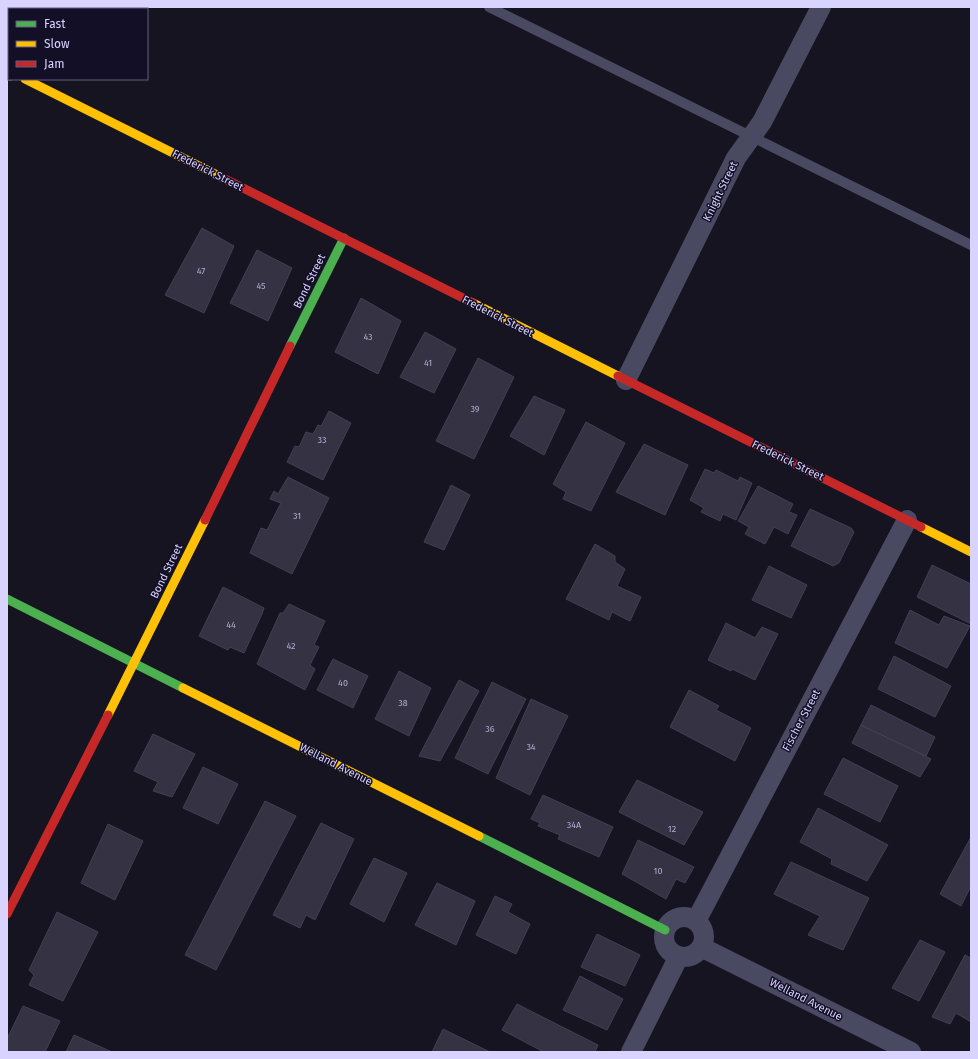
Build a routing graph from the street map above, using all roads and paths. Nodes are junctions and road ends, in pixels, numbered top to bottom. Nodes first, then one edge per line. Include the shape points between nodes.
1 (489, 7) edge
2 (821, 7) edge
3 (27, 80) edge
4 (751, 137) junction
5 (344, 238) junction
6 (971, 245) edge
7 (626, 380) junction
8 (907, 520) junction
9 (971, 552) edge
10 (7, 599) edge
11 (134, 662) junction
12 (7, 914) edge
13 (696, 921) junction
14 (665, 930) junction
15 (701, 947) junction
16 (679, 956) junction
17 (631, 1052) edge
18 (911, 1052) edge

1 - 4 lane
2 - 4 street, Knight Street via 762,122
3 - 5 street, Frederick Street
4 - 6 lane
4 - 7 street, Knight Street via 736,158
5 - 7 street, Frederick Street
5 - 11 street, Bond Street
7 - 8 street, Frederick Street
8 - 9 street, Frederick Street
8 - 13 street, Fischer Street
10 - 11 street, Welland Avenue
11 - 12 street, Bond Street
11 - 14 street, Welland Avenue
13 - 14 street via 692,918 678,918
13 - 15 street via 703,930
14 - 16 street via 665,945 668,950
15 - 16 street via 693,955
15 - 18 street, Welland Avenue
16 - 17 street

